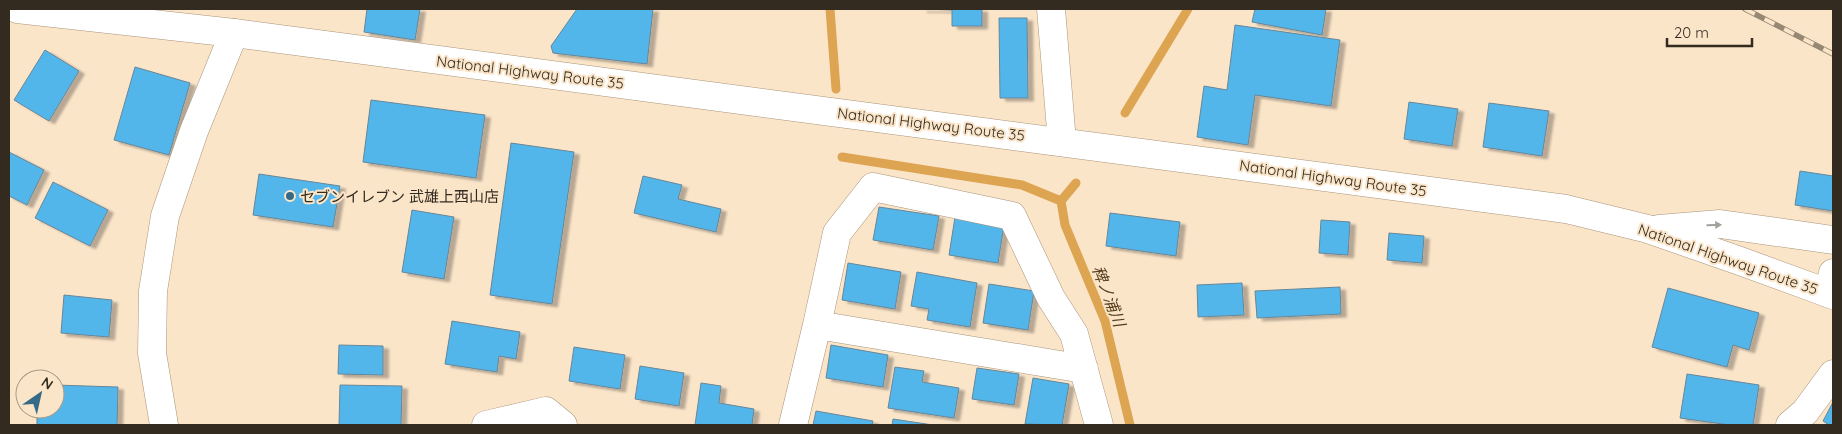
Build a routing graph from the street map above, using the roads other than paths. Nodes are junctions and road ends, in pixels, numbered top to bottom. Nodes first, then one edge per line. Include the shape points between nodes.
1 (17, 9) edge
2 (1051, 9) edge
3 (234, 33) junction
4 (1062, 142) junction
5 (1648, 229) junction
6 (1833, 240) edge
7 (1831, 287) edge
8 (817, 326) junction
9 (1084, 369) junction
10 (1833, 374) edge
11 (164, 425) edge
12 (486, 425) edge
13 (563, 425) edge
14 (793, 425) edge
15 (1099, 425) edge
16 (1790, 425) edge

1 - 3 main road, National Highway Route 35
2 - 4 main road
3 - 4 main road, National Highway Route 35
3 - 11 main road via 194,131 165,216 153,291 152,353
4 - 5 main road, National Highway Route 35 via 1566,209
5 -> 6 main road via 1720,224
5 - 7 main road, National Highway Route 35
8 - 9 main road
8 - 9 main road via 837,233 872,187 1012,216 1051,298 1074,334
8 - 14 main road
9 - 15 main road
10 - 16 main road via 1806,412
12 - 13 main road via 546,411

